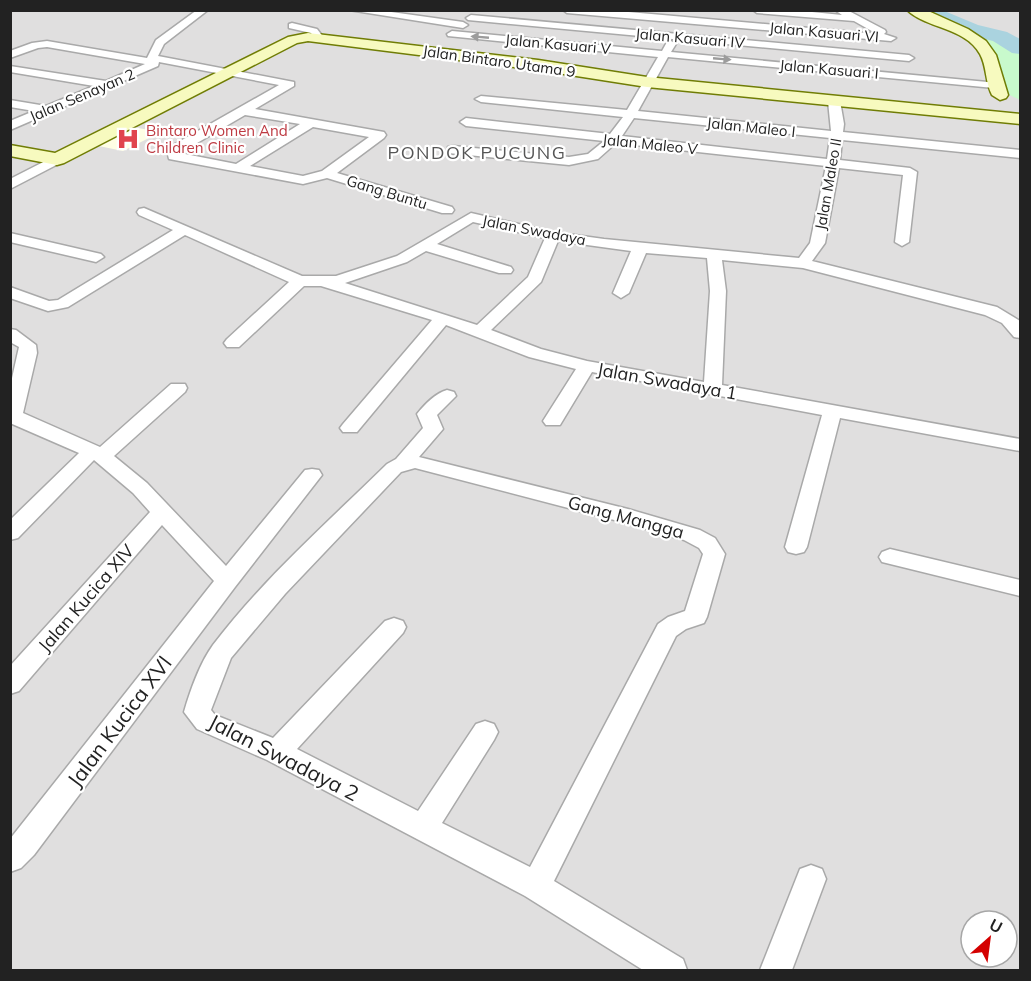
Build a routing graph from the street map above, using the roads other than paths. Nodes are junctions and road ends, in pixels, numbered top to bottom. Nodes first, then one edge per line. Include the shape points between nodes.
1 (204, 10) edge
2 (353, 10) edge
3 (480, 10) edge
4 (567, 10) edge
5 (692, 10) edge
6 (757, 10) edge
7 (839, 10) edge
8 (913, 10) edge
9 (855, 19) junction
10 (467, 21) junction
11 (686, 21) junction
12 (452, 34) junction
13 (676, 37) junction
14 (901, 46) junction
15 (430, 51) junction
16 (664, 54) junction
17 (10, 55) edge
18 (10, 69) edge
19 (228, 73) junction
20 (905, 76) junction
21 (647, 82) junction
22 (105, 84) junction
23 (997, 90) junction
24 (481, 99) dead end
25 (834, 101) junction
26 (10, 103) edge
27 (1020, 103) edge
28 (46, 110) junction
29 (245, 111) junction
30 (629, 114) junction
31 (998, 117) junction
32 (1020, 119) edge
33 (312, 122) junction
34 (466, 122) dead end
35 (10, 126) edge
36 (837, 135) junction
37 (612, 140) junction
38 (10, 143) edge
39 (10, 150) edge
40 (453, 150) dead end
41 (1020, 154) edge
42 (62, 157) junction
43 (833, 164) junction
44 (238, 168) junction
45 (327, 174) junction
46 (10, 185) edge
47 (447, 210) dead end
48 (144, 212) dead end
49 (185, 229) junction
50 (553, 236) junction
51 (10, 237) edge
52 (902, 242) dead end
53 (426, 246) junction
54 (640, 248) junction
55 (714, 255) junction
56 (96, 257) dead end
57 (803, 263) junction
58 (505, 270) dead end
59 (300, 281) junction
60 (323, 282) junction
61 (10, 292) edge
62 (621, 293) dead end
63 (443, 318) junction
64 (481, 332) junction
65 (1020, 333) edge
66 (10, 334) edge
67 (233, 343) dead end
68 (586, 366) junction
69 (178, 388) dead end
70 (713, 390) junction
71 (447, 396) dead end
72 (832, 410) junction
73 (11, 415) edge
74 (554, 421) dead end
75 (350, 428) dead end
76 (1020, 445) edge
77 (97, 454) junction
78 (403, 463) junction
79 (312, 475) dead end
80 (162, 512) junction
81 (10, 533) edge
82 (796, 547) dead end
83 (891, 557) dead end
84 (227, 581) junction
85 (1020, 588) edge
86 (394, 627) dead end
87 (10, 684) edge
88 (485, 732) dead end
89 (277, 752) junction
90 (423, 828) junction
91 (10, 859) edge
92 (811, 879) dead end
93 (536, 886) junction
94 (671, 970) edge
95 (776, 970) edge

1 - 19 street via 160,42 152,58
2 - 10 street, Jalan Kasuari IV
3 - 10 street
4 - 11 street, Jalan Kasuari VI
5 - 11 street
6 - 9 street
7 - 9 street
8 - 23 street via 974,39 987,51
9 - 14 street
10 - 12 street
10 - 13 street, Jalan Kasuari IV
11 - 13 street
11 - 14 street, Jalan Kasuari VI
12 - 15 street
16 -> 12 street, Jalan Kasuari V
13 - 14 street, Jalan Kasuari IV
13 - 16 street
14 - 20 street
15 - 19 street, Jalan Bintaro Utama 9 via 306,33
15 - 21 street, Jalan Bintaro Utama 9
16 -> 20 street, Jalan Kasuari I
16 - 21 street
17 - 22 street, Jalan Senayan 2 via 47,44 154,62
18 - 22 street
19 - 29 street via 290,84
19 - 42 street, Jalan Bintaro Utama 9
20 - 23 street, Jalan Kasuari I
21 - 25 street, Jalan Bintaro Utama 9
21 - 30 street
22 - 28 street, Jalan Senayan 2
23 - 27 street
23 - 31 street
24 - 30 street, Jalan Maleo I
25 - 31 street, Jalan Bintaro Utama 9
25 - 36 street, Jalan Maleo II
26 - 28 street
28 - 35 street, Jalan Senayan 2
29 - 33 street
29 - 44 street via 172,153 176,157
30 - 36 street, Jalan Maleo I
30 - 37 street
31 - 32 street, Jalan Bintaro Utama 9
33 - 44 street
33 - 45 street via 381,134
34 - 37 street, Jalan Maleo V
36 - 41 street, Jalan Maleo I
36 - 43 street, Jalan Maleo II
37 - 40 street via 583,160
37 - 43 street, Jalan Maleo V
38 - 42 street
39 - 42 street
42 - 46 street, Jalan Bintaro Utama 9
43 - 52 street, Jalan Maleo V via 910,172
43 - 57 street, Jalan Maleo II via 817,243
44 - 45 street via 297,180
45 - 47 street, Gang Buntu
48 - 49 street, Jalan Swadaya
49 - 59 street, Jalan Swadaya
49 - 61 street via 62,304 48,306
50 - 53 street, Jalan Swadaya via 471,217
50 - 54 street, Jalan Swadaya
50 - 64 street via 535,279
51 - 56 street
53 - 58 street
53 - 60 street, Jalan Swadaya via 362,273
54 - 55 street, Jalan Swadaya
54 - 62 street
55 - 57 street, Jalan Swadaya
55 - 70 street via 718,291
57 - 65 street, Jalan Swadaya via 991,311 1005,316
59 - 60 street, Jalan Swadaya
59 - 67 street
60 - 63 street, Jalan Swadaya 1
63 - 64 street, Jalan Swadaya 1
63 - 75 street
64 - 68 street, Jalan Swadaya 1
66 - 73 street via 27,345 28,353
68 - 70 street, Jalan Swadaya 1
68 - 74 street
69 - 77 street
70 - 72 street, Jalan Swadaya 1
71 - 78 street, Jalan Swadaya 2 via 427,414 433,429
72 - 76 street, Jalan Swadaya 1
72 - 82 street
73 - 77 street
77 - 80 street via 140,488
77 - 81 street
78 - 89 street, Jalan Swadaya 2 via 286,580 221,653 201,697 197,712 206,722
78 - 93 street, Gang Mangga via 415,462 628,516 692,535 707,543 714,554 695,617 667,630
79 - 84 street, Jalan Kucica XVI
80 - 84 street
80 - 87 street, Jalan Kucica XIV
83 - 85 street
84 - 91 street, Jalan Kucica XVI via 24,846
86 - 89 street
88 - 90 street
89 - 90 street, Jalan Swadaya 2
90 - 93 street, Jalan Swadaya 2
92 - 95 street
93 - 94 street, Jalan Swadaya 2

